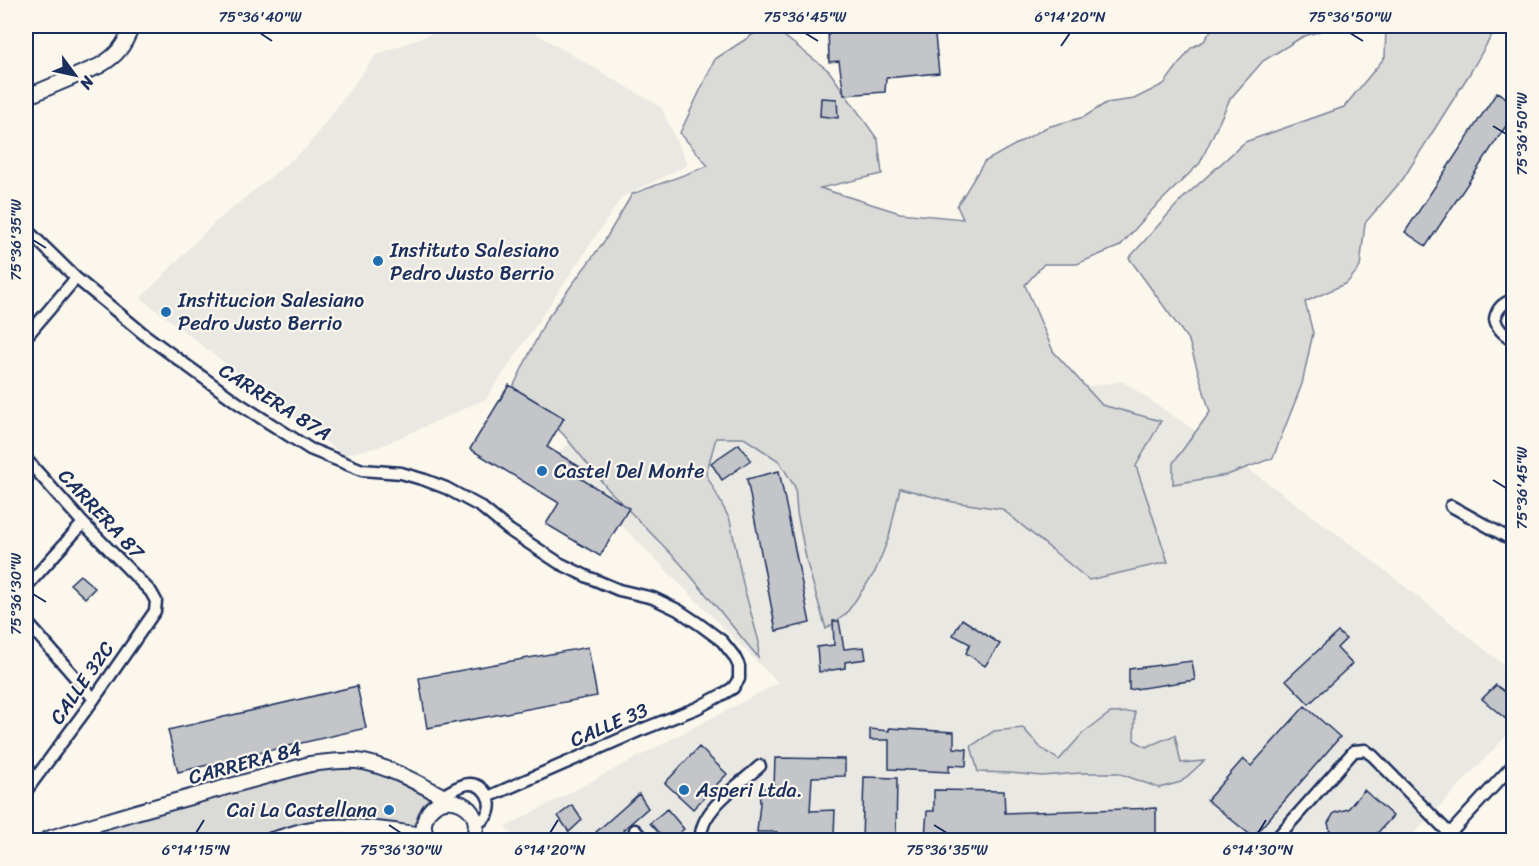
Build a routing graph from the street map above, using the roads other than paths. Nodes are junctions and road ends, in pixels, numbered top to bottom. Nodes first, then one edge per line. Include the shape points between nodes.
1 (793, 26) edge
2 (799, 26) edge
3 (128, 27) edge
4 (26, 97) edge
5 (26, 229) edge
6 (76, 278) junction
7 (1514, 299) edge
8 (26, 337) edge
9 (1514, 340) edge
10 (26, 459) edge
11 (1451, 506) dead end
12 (83, 523) junction
13 (1514, 541) edge
14 (26, 587) edge
15 (151, 592) joint
16 (26, 621) edge
17 (739, 679) joint
18 (94, 699) junction
19 (760, 766) dead end
20 (1512, 768) edge
21 (26, 788) edge
22 (488, 797) junction
23 (447, 798) junction
24 (635, 830) dead end
25 (477, 834) edge
26 (1447, 837) edge
27 (427, 838) edge
28 (46, 840) edge
29 (271, 840) edge
30 (644, 840) edge
31 (701, 840) edge
32 (1275, 840) edge

1 - 2 street
3 - 4 street via 122,48 108,60
5 - 6 street, CARRERA 87A
6 - 8 street
6 - 17 street, CARRERA 87A via 229,397 310,449 362,470 400,473 446,488 481,507 559,563 619,591 653,598 678,610 722,641 739,666
7 - 9 street via 1499,308 1495,319
10 - 12 street, CARRERA 87
11 - 13 street
12 - 14 street
12 - 15 street, CARRERA 87
15 - 18 street, CALLE 32C via 156,601 155,611
16 - 18 street
17 - 22 street, CALLE 33 via 733,688 697,708
18 - 21 street, CALLE 32C
19 - 31 street via 705,819
20 - 26 street
22 - 23 street via 482,788 465,784
22 - 25 street via 490,806
23 - 25 street, CARRERA 84 via 471,811
23 - 27 street via 429,811 424,822
23 - 28 street, CARRERA 84 via 372,764 334,761 310,764
24 - 30 street
26 - 32 street via 1365,750 1354,751
27 - 29 street via 329,827

